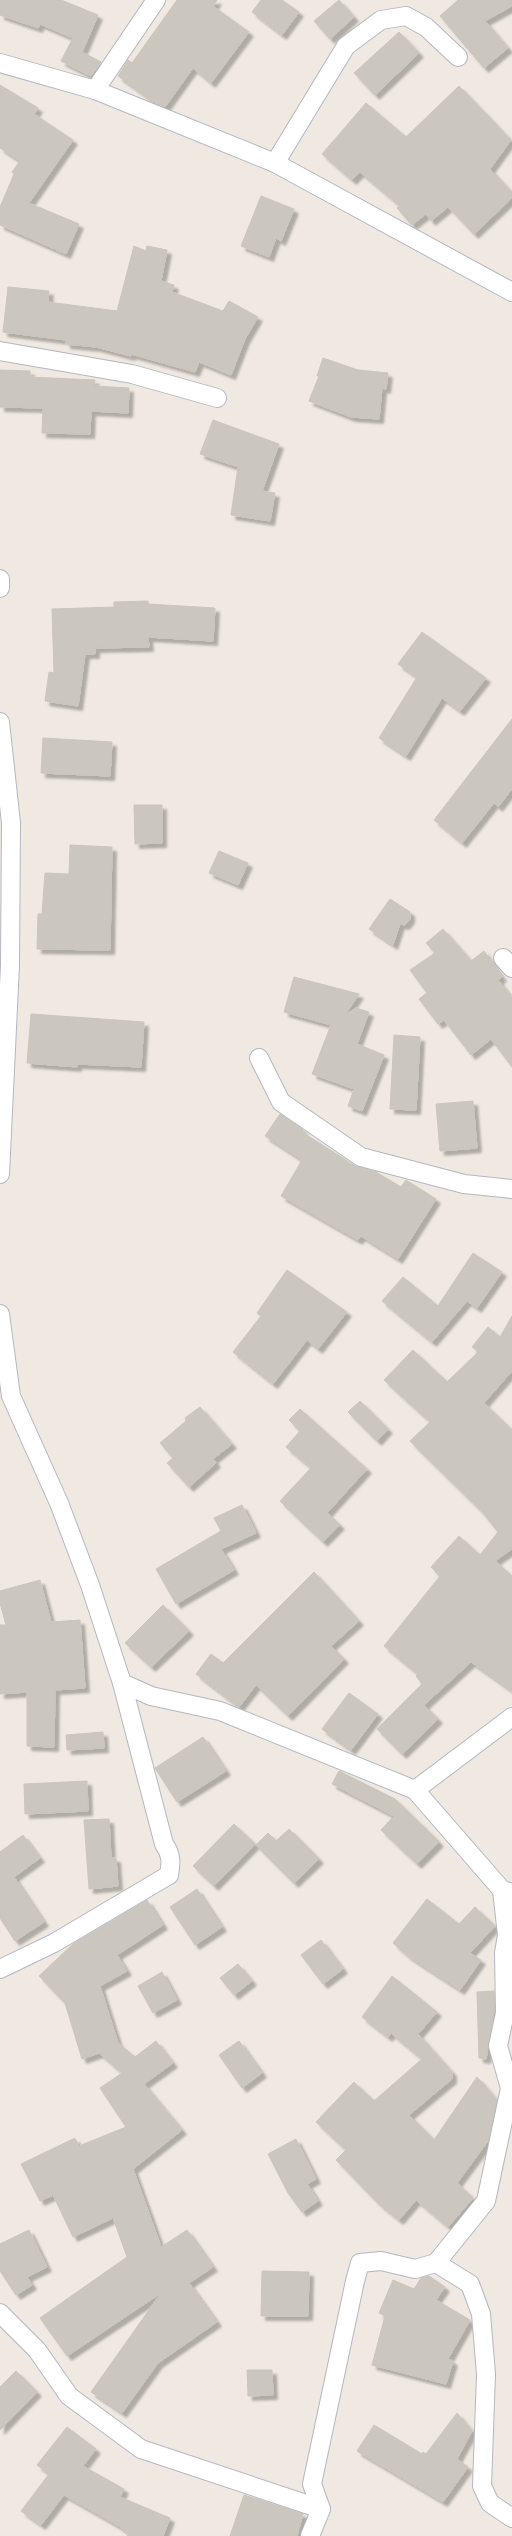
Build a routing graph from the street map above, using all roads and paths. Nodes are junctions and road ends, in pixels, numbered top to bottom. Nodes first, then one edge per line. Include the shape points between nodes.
1 (156, 0) edge
2 (458, 57) dead end
3 (0, 63) edge
4 (95, 90) junction
5 (275, 163) junction
6 (512, 292) edge
7 (0, 351) edge
8 (217, 398) dead end
9 (0, 580) edge
10 (0, 588) edge
11 (0, 722) edge
12 (5, 964) edge
13 (259, 1058) dead end
14 (0, 1174) edge
15 (512, 1189) edge
16 (0, 1314) edge
17 (122, 1683) junction
18 (512, 1717) edge
19 (415, 1790) junction
20 (507, 1892) edge
21 (0, 1969) edge
22 (436, 2264) junction
23 (0, 2313) edge
24 (321, 2508) junction
25 (512, 2518) edge
26 (310, 2536) edge

1 - 4 street
2 - 5 street via 426,27 406,16 381,20 346,46
3 - 4 street
4 - 5 street
5 - 6 street
7 - 8 street via 132,374
9 - 10 street
11 - 12 street via 10,823
12 - 14 street
13 - 15 street via 281,1102 361,1157 464,1184
16 - 17 street via 11,1396 66,1522
17 - 19 street via 151,1696 220,1712
17 - 21 street via 164,1844 170,1853 169,1876 54,1943
18 - 19 street
19 - 20 street
20 - 22 street via 505,2013 498,2046 510,2088 486,2201
22 - 24 street via 415,2269 382,2261 360,2264 312,2484
22 - 25 street via 470,2284 481,2314 486,2374 482,2486 490,2503
23 - 24 street via 37,2350 69,2396 141,2449
24 - 26 street

